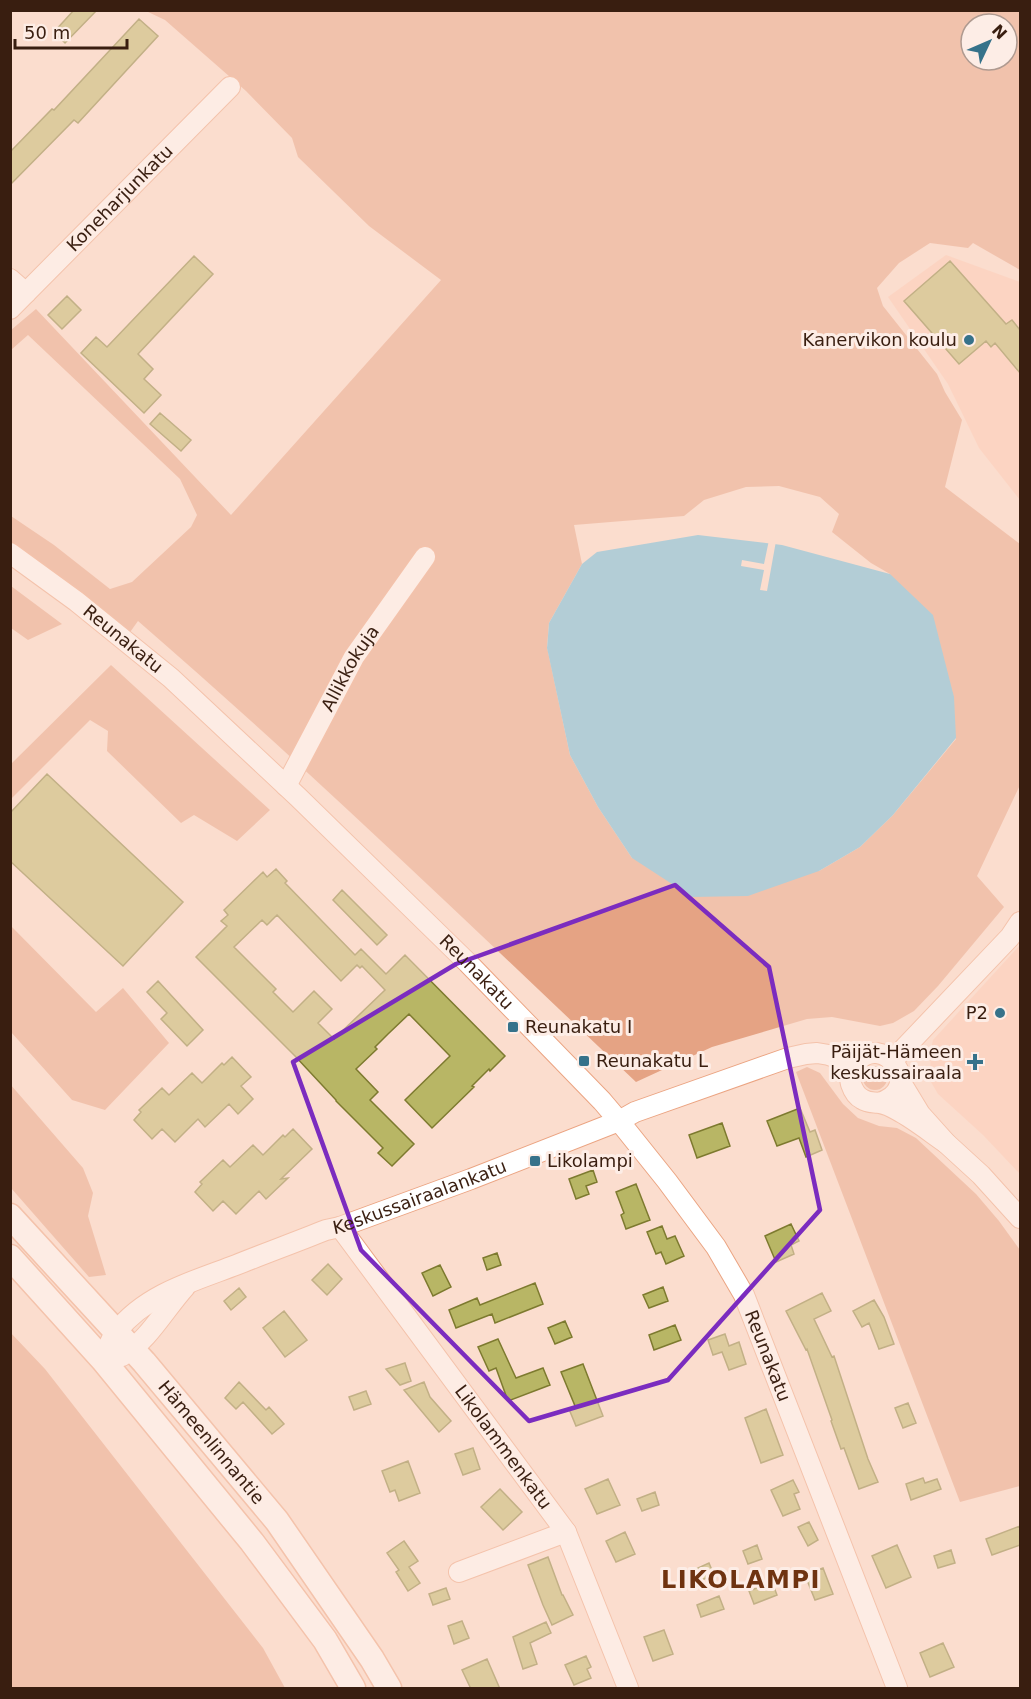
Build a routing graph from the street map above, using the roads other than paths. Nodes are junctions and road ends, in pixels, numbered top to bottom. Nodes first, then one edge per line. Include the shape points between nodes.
1 (230, 87) dead end
2 (10, 279) edge
3 (26, 293) junction
4 (10, 309) edge
5 (10, 553) edge
6 (425, 557) dead end
7 (286, 786) junction
8 (1020, 922) edge
9 (893, 1060) junction
10 (855, 1064) junction
11 (900, 1081) junction
12 (879, 1103) junction
13 (619, 1120) junction
14 (946, 1143) junction
15 (10, 1216) edge
16 (1020, 1218) edge
17 (340, 1227) junction
18 (10, 1257) edge
19 (124, 1340) junction
20 (103, 1360) junction
21 (566, 1532) junction
22 (459, 1572) dead end
23 (353, 1689) edge
24 (389, 1689) edge
25 (628, 1689) edge
26 (897, 1689) edge

1 - 3 street, Koneharjunkatu
2 - 3 street
3 - 4 street, Koneharjunkatu
5 - 7 street, Reunakatu via 171,678
6 - 7 street, Allikkokuja via 354,657
7 - 13 street, Reunakatu via 468,963
8 - 9 street
9 - 10 street via 878,1053
9 - 11 street
10 - 12 street via 850,1080 856,1095
10 - 13 street, Keskussairaalankatu via 817,1053 788,1058
11 - 12 street via 894,1096
11 - 14 street via 920,1114
12 - 14 street via 896,1109
13 - 17 street, Keskussairaalankatu
13 - 26 street, Reunakatu via 716,1247 744,1295
14 - 16 street
15 - 19 main road, Hämeenlinnantie
17 - 19 street, Keskussairaalankatu via 189,1283 151,1329
17 - 21 street, Likolammenkatu
18 - 20 main road, Hämeenlinnantie
19 - 20 street, Keskussairaalankatu via 119,1357
19 - 24 main road, Hämeenlinnantie via 277,1521
20 - 23 main road, Hämeenlinnantie via 252,1542 325,1640
21 - 22 street
21 - 25 street, Likolammenkatu

